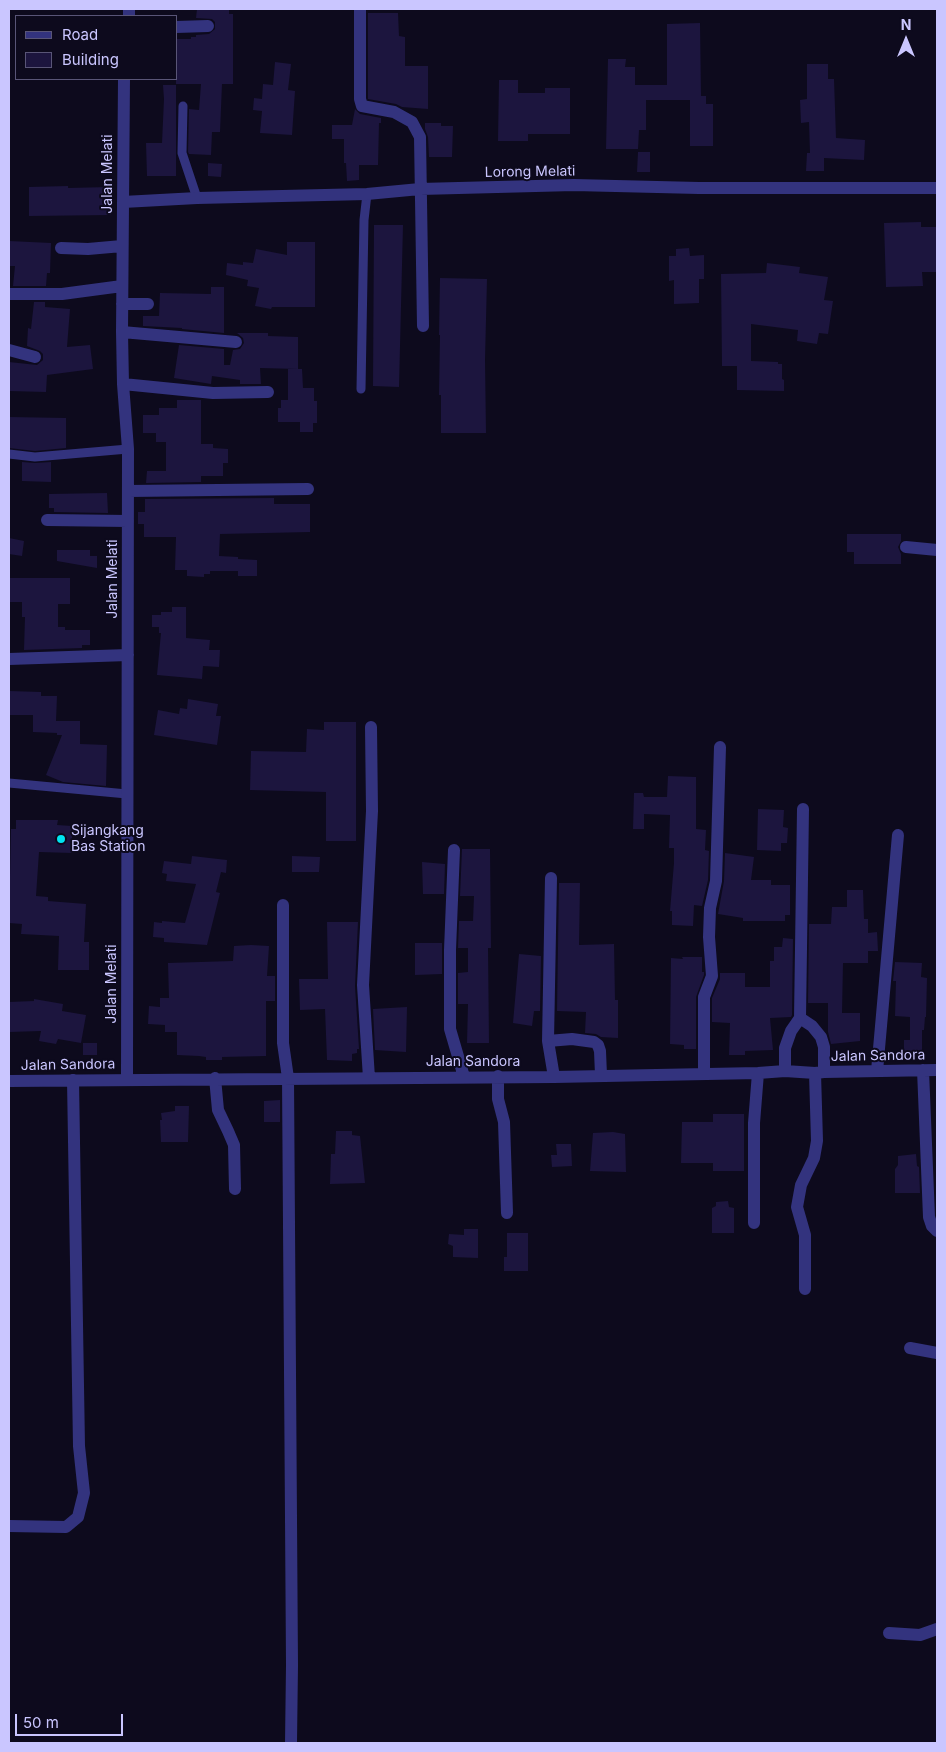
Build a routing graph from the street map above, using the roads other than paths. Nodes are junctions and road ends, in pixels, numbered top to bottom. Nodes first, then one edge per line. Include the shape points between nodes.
1 (360, 9) edge
2 (208, 26) dead end
3 (178, 27) edge
4 (124, 80) edge
5 (183, 106) dead end
6 (937, 188) edge
7 (420, 189) junction
8 (367, 194) junction
9 (197, 198) junction
10 (123, 202) junction
11 (122, 246) junction
12 (61, 248) dead end
13 (122, 286) junction
14 (9, 294) edge
15 (122, 304) junction
16 (148, 304) dead end
17 (423, 326) dead end
18 (122, 332) junction
19 (236, 342) dead end
20 (9, 350) edge
21 (35, 357) dead end
22 (123, 384) junction
23 (361, 389) dead end
24 (268, 392) dead end
25 (128, 449) junction
26 (9, 454) edge
27 (308, 490) dead end
28 (128, 491) junction
29 (47, 520) dead end
30 (128, 521) junction
31 (906, 547) dead end
32 (937, 550) edge
33 (128, 655) junction
34 (9, 659) edge
35 (371, 727) dead end
36 (720, 747) dead end
37 (9, 783) edge
38 (127, 794) junction
39 (803, 809) dead end
40 (898, 835) dead end
41 (454, 850) dead end
42 (551, 878) dead end
43 (283, 905) dead end
44 (800, 1018) junction
45 (548, 1042) junction
46 (923, 1070) junction
47 (937, 1070) edge
48 (785, 1071) junction
49 (877, 1071) junction
50 (704, 1073) junction
51 (820, 1073) junction
52 (758, 1074) junction
53 (601, 1075) junction
54 (498, 1076) junction
55 (464, 1077) junction
56 (554, 1077) junction
57 (215, 1078) junction
58 (288, 1078) junction
59 (369, 1078) junction
60 (127, 1079) junction
61 (73, 1080) junction
62 (9, 1081) edge
63 (235, 1189) dead end
64 (507, 1213) dead end
65 (754, 1223) dead end
66 (937, 1231) edge
67 (805, 1289) dead end
68 (910, 1348) dead end
69 (937, 1353) edge
70 (9, 1526) edge
71 (937, 1629) edge
72 (889, 1633) dead end
73 (291, 1743) edge

1 - 7 street via 362,106 394,112 412,122 420,137
2 - 3 street
4 - 10 street, Jalan Melati
5 - 9 lane via 182,153
6 - 7 street, Lorong Melati via 574,185
7 - 8 street, Lorong Melati
7 - 17 street
8 - 9 street, Lorong Melati
8 - 23 lane
9 - 10 street, Lorong Melati
10 - 11 street, Jalan Melati
11 - 12 street via 88,250
11 - 13 street, Jalan Melati
13 - 14 street via 62,294
13 - 15 street, Jalan Melati
15 - 16 street
15 - 18 street, Jalan Melati
18 - 19 street
18 - 22 street, Jalan Melati
20 - 21 street
22 - 24 street via 212,393
22 - 25 street, Jalan Melati
25 - 26 lane via 35,458
25 - 28 street, Jalan Melati
27 - 28 street
28 - 30 street, Jalan Melati
29 - 30 street
30 - 33 street, Jalan Melati
31 - 32 street
33 - 34 street
33 - 38 street, Jalan Melati
35 - 59 street via 372,810 363,985
36 - 50 street via 716,881 710,908 712,976 704,997
37 - 38 lane
38 - 60 street, Jalan Melati
39 - 44 street
40 - 49 street
41 - 55 street via 450,1029
42 - 45 street
43 - 58 street via 283,1043
44 - 48 street via 785,1048
44 - 51 street via 821,1037 824,1047
45 - 53 street via 572,1039 594,1042 600,1051
45 - 56 street
46 - 47 street, Jalan Sandora
46 - 49 street, Jalan Sandora
46 - 66 street via 929,1217
48 - 51 street, Jalan Sandora
48 - 52 street, Jalan Sandora
49 - 51 street, Jalan Sandora
50 - 52 street, Jalan Sandora
50 - 53 street, Jalan Sandora
51 - 67 street via 817,1141 814,1158 801,1185 797,1207 805,1235
52 - 65 street via 754,1123
53 - 56 street, Jalan Sandora
54 - 55 street, Jalan Sandora
54 - 56 street, Jalan Sandora
54 - 64 street via 498,1099 504,1122
55 - 59 street, Jalan Sandora
57 - 58 street, Jalan Sandora
57 - 60 street, Jalan Sandora
57 - 63 street via 218,1110 234,1145
58 - 59 street, Jalan Sandora
58 - 73 street
60 - 61 street, Jalan Sandora
61 - 62 street, Jalan Sandora
61 - 70 street via 79,1446 84,1493 78,1517 66,1527
68 - 69 street
71 - 72 street via 920,1636

